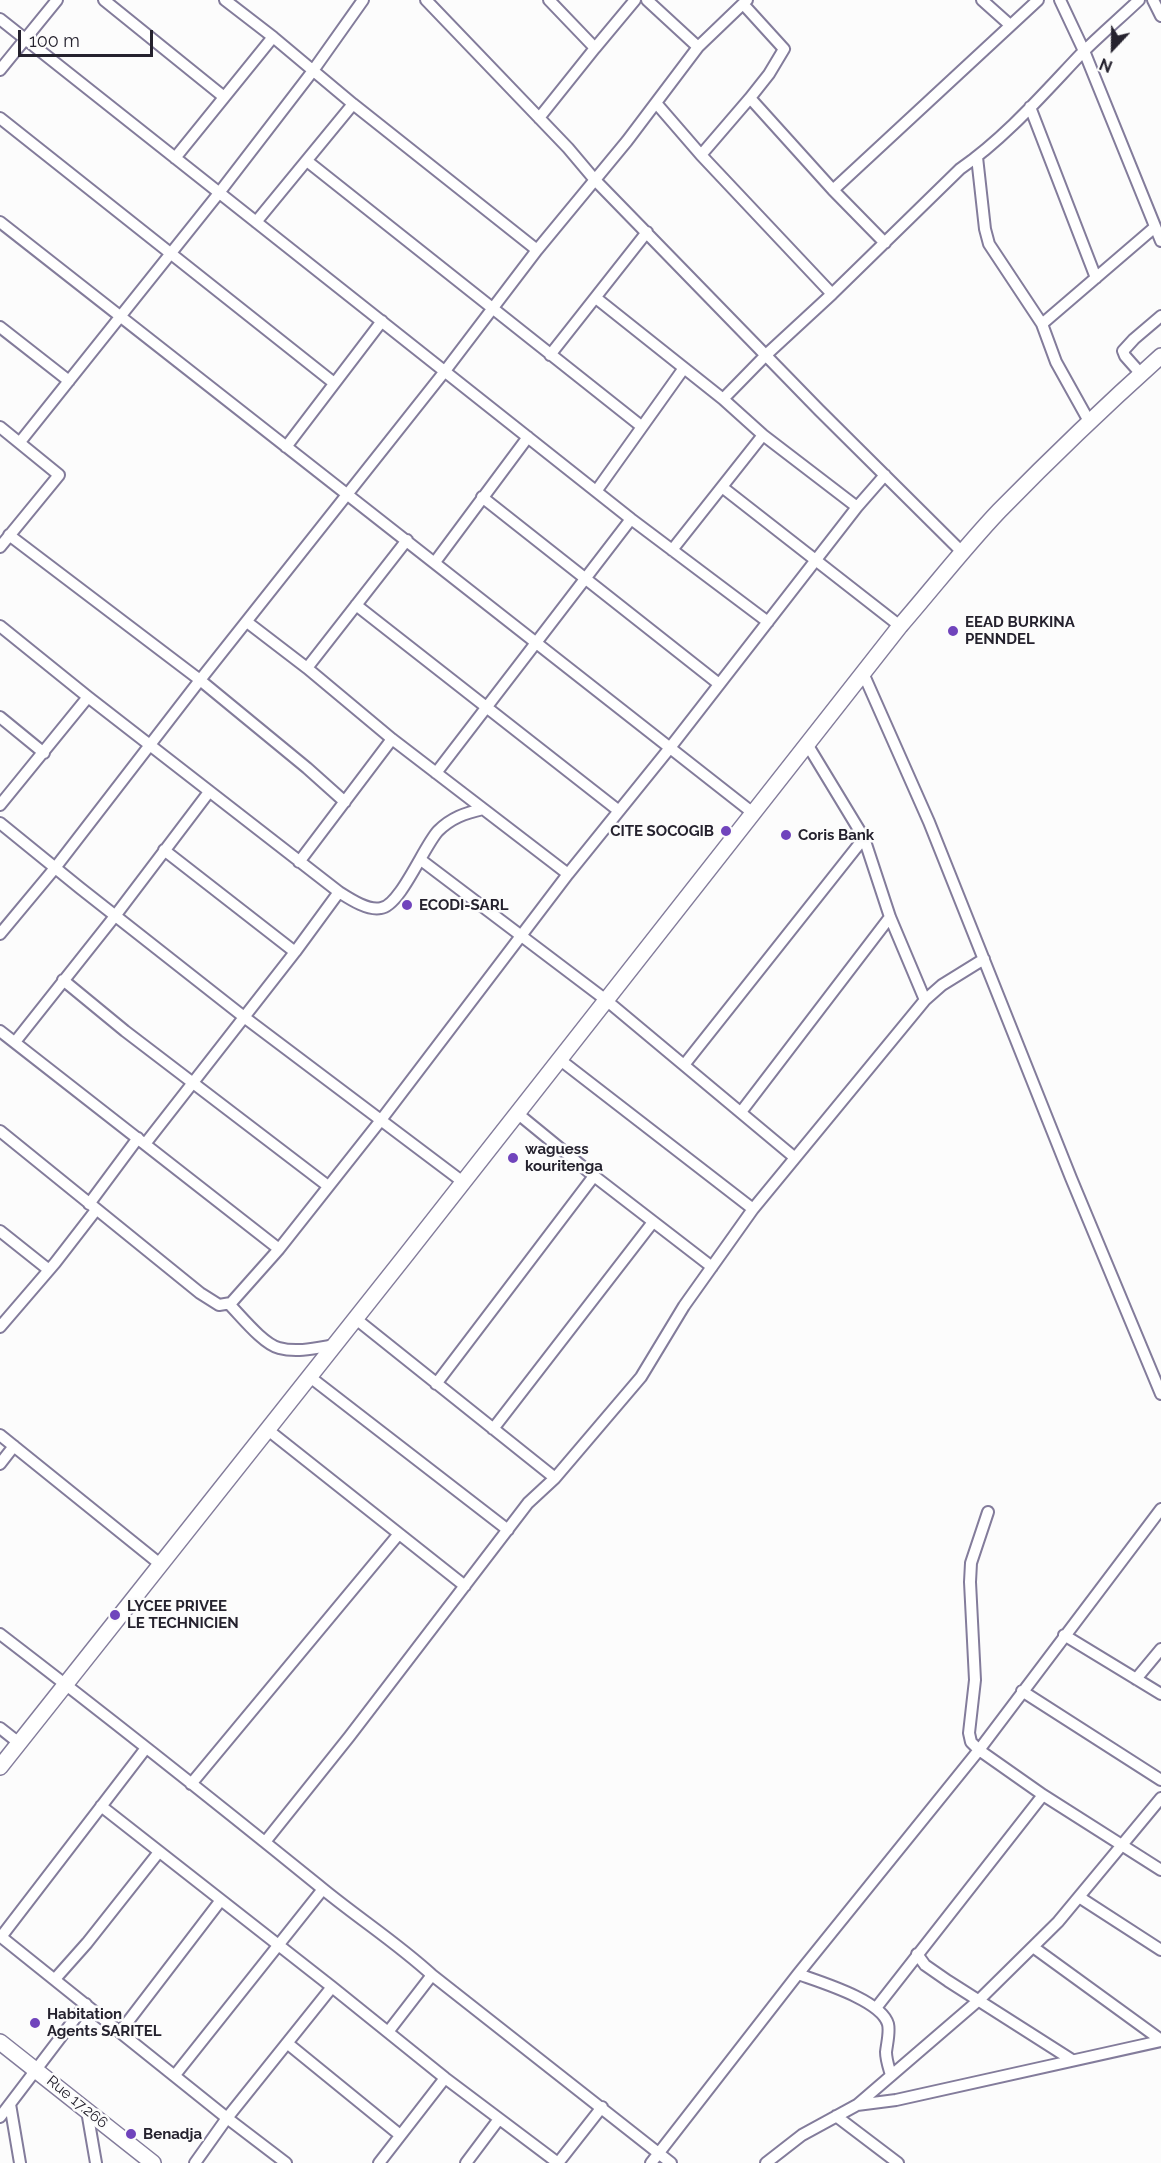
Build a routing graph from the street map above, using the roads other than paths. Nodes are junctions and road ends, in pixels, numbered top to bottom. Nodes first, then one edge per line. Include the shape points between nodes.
1 (57, 0) edge
2 (104, 0) edge
3 (225, 0) edge
4 (426, 0) edge
5 (549, 0) edge
6 (635, 0) edge
7 (647, 0) edge
8 (982, 0) edge
9 (1038, 0) edge
10 (1060, 0) edge
11 (1139, 0) edge
12 (1153, 0) edge
13 (358, 2) edge
14 (745, 2) edge
15 (1161, 16) edge
16 (0, 19) edge
17 (1010, 25) junction
18 (273, 37) junction
19 (25, 39) junction
20 (698, 47) junction
21 (595, 48) junction
22 (1084, 51) junction
23 (0, 70) edge
24 (312, 72) junction
25 (224, 97) junction
26 (750, 98) junction
27 (656, 103) junction
28 (352, 104) junction
29 (1030, 107) junction
30 (0, 118) edge
31 (539, 118) junction
32 (701, 155) junction
33 (977, 157) junction
34 (175, 158) junction
35 (307, 161) junction
36 (595, 180) junction
37 (833, 190) junction
38 (219, 193) junction
39 (0, 222) edge
40 (256, 222) junction
41 (1155, 227) junction
42 (647, 232) junction
43 (1161, 241) edge
44 (885, 243) junction
45 (537, 250) junction
46 (170, 253) junction
47 (1096, 278) junction
48 (832, 294) junction
49 (597, 298) junction
50 (492, 310) junction
51 (120, 316) junction
52 (1161, 316) edge
53 (382, 321) junction
54 (1042, 324) junction
55 (0, 327) edge
56 (767, 354) junction
57 (550, 355) junction
58 (1161, 356) edge
59 (684, 369) junction
60 (445, 371) junction
61 (1141, 374) junction
62 (69, 381) junction
63 (334, 383) junction
64 (723, 399) junction
65 (1089, 423) junction
66 (641, 426) junction
67 (0, 427) edge
68 (763, 435) junction
69 (528, 437) junction
70 (20, 442) junction
71 (286, 447) junction
72 (885, 475) junction
73 (722, 488) junction
74 (597, 490) junction
75 (348, 494) junction
76 (482, 497) junction
77 (857, 507) junction
78 (631, 519) junction
79 (9, 535) junction
80 (407, 540) junction
81 (0, 547) edge
82 (672, 550) junction
83 (962, 552) junction
84 (816, 560) junction
85 (435, 562) junction
86 (585, 580) junction
87 (356, 605) junction
88 (247, 622) junction
89 (768, 622) junction
90 (0, 626) edge
91 (900, 626) junction
92 (537, 643) junction
93 (307, 668) junction
94 (863, 673) junction
95 (200, 680) junction
96 (719, 684) junction
97 (88, 697) junction
98 (487, 706) junction
99 (0, 717) edge
100 (392, 739) junction
101 (150, 744) junction
102 (807, 744) junction
103 (669, 749) junction
104 (45, 753) junction
105 (436, 772) junction
106 (209, 792) junction
107 (345, 802) junction
108 (0, 806) edge
109 (483, 809) junction
110 (619, 811) junction
111 (753, 813) junction
112 (0, 823) edge
113 (864, 838) junction
114 (164, 850) junction
115 (421, 860) junction
116 (299, 862) junction
117 (55, 868) junction
118 (568, 874) junction
119 (339, 892) junction
120 (115, 916) junction
121 (890, 917) junction
122 (0, 934) edge
123 (521, 935) junction
124 (295, 952) junction
125 (984, 959) junction
126 (63, 980) junction
127 (606, 1000) junction
128 (925, 1000) junction
129 (244, 1017) junction
130 (0, 1031) edge
131 (15, 1042) junction
132 (559, 1059) junction
133 (684, 1065) junction
134 (193, 1082) junction
135 (741, 1112) junction
136 (517, 1113) junction
137 (381, 1120) junction
138 (0, 1131) edge
139 (142, 1141) junction
140 (794, 1157) junction
141 (594, 1176) junction
142 (463, 1182) junction
143 (328, 1186) junction
144 (92, 1207) junction
145 (753, 1209) junction
146 (653, 1222) junction
147 (0, 1231) edge
148 (279, 1249) junction
149 (712, 1267) junction
150 (49, 1270) junction
151 (229, 1304) junction
152 (356, 1319) junction
153 (0, 1327) edge
154 (335, 1345) junction
155 (310, 1377) junction
156 (436, 1384) junction
157 (1161, 1394) edge
158 (493, 1429) junction
159 (268, 1430) junction
160 (0, 1435) edge
161 (14, 1446) junction
162 (0, 1464) edge
163 (555, 1479) junction
164 (1161, 1509) edge
165 (988, 1512) dead end
166 (508, 1530) junction
167 (398, 1535) junction
168 (160, 1564) junction
169 (465, 1586) junction
170 (0, 1634) edge
171 (1064, 1635) junction
172 (1161, 1649) edge
173 (1136, 1679) junction
174 (65, 1684) junction
175 (1022, 1691) junction
176 (1161, 1695) edge
177 (0, 1728) edge
178 (19, 1743) junction
179 (146, 1748) junction
180 (979, 1750) junction
181 (0, 1767) edge
182 (1161, 1780) edge
183 (192, 1784) junction
184 (1043, 1795) junction
185 (1161, 1798) edge
186 (101, 1806) junction
187 (265, 1842) junction
188 (1121, 1845) junction
189 (159, 1852) junction
190 (1161, 1870) edge
191 (323, 1889) junction
192 (1079, 1897) junction
193 (220, 1900) junction
194 (0, 1936) edge
195 (278, 1946) junction
196 (1034, 1947) junction
197 (1161, 1950) edge
198 (917, 1954) junction
199 (798, 1974) junction
200 (432, 1975) junction
201 (55, 1979) junction
202 (332, 1987) junction
203 (979, 2000) junction
204 (86, 2004) junction
205 (876, 2008) junction
206 (120, 2032) junction
207 (388, 2032) junction
208 (1161, 2040) edge
209 (0, 2042) edge
210 (287, 2043) junction
211 (1072, 2060) junction
212 (36, 2070) junction
213 (175, 2075) junction
214 (891, 2075) junction
215 (445, 2078) junction
216 (10, 2104) junction
217 (857, 2105) junction
218 (602, 2107) junction
219 (87, 2111) junction
220 (836, 2116) junction
221 (0, 2117) edge
222 (226, 2118) junction
223 (499, 2119) junction
224 (400, 2136) junction
225 (659, 2153) junction
226 (20, 2163) edge
227 (96, 2163) edge
228 (153, 2163) edge
229 (195, 2163) edge
230 (286, 2163) edge
231 (379, 2163) edge
232 (466, 2163) edge
233 (558, 2163) edge
234 (651, 2163) edge
235 (671, 2163) edge
236 (766, 2163) edge
237 (898, 2163) edge

1 - 19 street
2 - 25 street
3 - 18 street
4 - 31 street
5 - 21 street
6 - 21 street
7 - 20 street
8 - 17 street
9 - 17 street
10 - 22 street
11 - 22 street
12 - 15 street
13 - 24 street
14 - 20 street
14 - 26 street via 784,49
16 - 19 street
17 - 37 street
18 - 24 street
18 - 25 street
19 - 23 street
19 - 34 street
20 - 27 street
21 - 31 street
22 - 29 street
22 - 41 street
24 - 28 street
24 - 38 street
25 - 34 street
26 - 32 street
26 - 37 street
27 - 32 street
27 - 36 street
28 - 35 street
28 - 45 street
29 - 33 street
29 - 47 street
30 - 46 street
31 - 36 street
32 - 48 street
33 - 44 street
33 - 54 street via 989,244
34 - 38 street
35 - 40 street
35 - 50 street
36 - 42 street
36 - 45 street
37 - 44 street
38 - 40 street
38 - 46 street
39 - 51 street
40 - 53 street
41 - 43 street
41 - 47 street
42 - 49 street
42 - 56 street
44 - 48 street
45 - 50 street
46 - 51 street
46 - 63 street
47 - 54 street
48 - 56 street
49 - 57 street
49 - 59 street
50 - 57 street
50 - 60 street
51 - 62 street
51 - 71 street
52 - 61 street via 1124,350
53 - 60 street
53 - 63 street
54 - 65 street via 1056,362
55 - 62 street
56 - 64 street
56 - 72 street
57 - 66 street
58 - 61 street
59 - 64 street
59 - 66 street
60 - 69 street
60 - 75 street
61 - 65 street
62 - 70 street
63 - 71 street
64 - 68 street
65 - 83 street
66 - 74 street
67 - 70 street
68 - 73 street
68 - 77 street
69 - 74 street
69 - 76 street
70 - 79 street via 59,475
71 - 75 street
72 - 77 street
72 - 83 street
73 - 82 street
73 - 84 street
74 - 78 street
75 - 80 street
75 - 88 street
76 - 85 street
76 - 86 street
77 - 84 street
78 - 82 street
78 - 86 street
79 - 81 street
79 - 95 street
80 - 85 street
80 - 87 street
82 - 89 street
83 - 91 street
84 - 89 street
84 - 91 street
85 - 92 street
86 - 92 street
86 - 96 street
87 - 93 street
87 - 98 street
88 - 93 street
88 - 95 street
89 - 96 street
90 - 97 street
91 - 94 street
92 - 98 street
92 - 103 street
93 - 100 street
94 - 102 street
94 - 125 street
95 - 101 street
95 - 107 street
96 - 103 street
97 - 101 street
97 - 104 street
98 - 105 street
98 - 110 street
99 - 104 street
100 - 105 street
100 - 107 street
101 - 106 street
101 - 117 street
102 - 111 street
102 - 113 street
103 - 110 street
103 - 111 street
104 - 108 street
105 - 109 street
106 - 114 street
106 - 116 street
107 - 116 street
109 - 115 street via 447,823
109 - 118 street
110 - 118 street
111 - 127 street
112 - 117 street
113 - 121 street
113 - 133 street
114 - 120 street
114 - 124 street
115 - 119 street via 387,907 372,908
115 - 123 street
116 - 119 street
117 - 120 street
117 - 122 street
118 - 123 street
119 - 124 street
120 - 126 street
120 - 129 street
121 - 128 street
121 - 135 street
123 - 127 street
123 - 137 street
124 - 129 street
125 - 128 street
125 - 157 street
126 - 131 street
126 - 134 street
127 - 132 street
127 - 133 street
128 - 140 street
129 - 134 street
129 - 137 street
130 - 131 street
131 - 139 street
132 - 136 street
132 - 145 street
133 - 135 street
134 - 139 street
134 - 143 street
135 - 140 street
136 - 141 street
136 - 142 street
137 - 142 street
137 - 143 street
138 - 144 street
139 - 144 street
139 - 148 street
140 - 145 street
141 - 146 street
141 - 156 street
142 - 152 street
143 - 148 street
144 - 150 street
144 - 151 street via 200,1293 219,1305
145 - 149 street
146 - 149 street
146 - 158 street
147 - 150 street
148 - 151 street
149 - 163 street via 641,1377
150 - 153 street
151 - 154 street via 269,1344 279,1348 304,1350
152 - 154 street
152 - 156 street
154 - 155 street
155 - 159 street
155 - 166 street
156 - 158 street
158 - 163 street
159 - 167 street
159 - 168 street
160 - 161 street
161 - 162 street
161 - 168 street
163 - 166 street via 528,1503
164 - 171 street
165 - 180 street via 971,1563 970,1582 975,1680 969,1733
166 - 169 street
167 - 169 street
167 - 183 street
168 - 174 street
169 - 187 street
170 - 174 street
171 - 173 street
171 - 175 street
172 - 173 street
173 - 176 street
174 - 178 street
174 - 179 street
175 - 180 street
175 - 182 street
177 - 178 street
178 - 181 street
179 - 183 street
179 - 186 street
180 - 184 street
180 - 199 street
183 - 187 street
184 - 188 street
184 - 198 street
185 - 188 street
186 - 189 street
186 - 194 street
187 - 191 street
188 - 190 street
188 - 192 street
189 - 193 street
189 - 201 street
191 - 195 street
191 - 200 street
192 - 196 street
192 - 197 street
193 - 195 street
193 - 206 street
194 - 201 street
195 - 202 street
195 - 213 street
196 - 203 street
196 - 208 street
198 - 203 street via 925,1965
198 - 205 street
199 - 205 street
199 - 225 street
200 - 207 street
200 - 218 street
201 - 204 street
202 - 207 street
202 - 210 street
203 - 211 street
203 - 214 street
204 - 206 street
204 - 212 street
205 - 214 street via 889,2025 886,2054
206 - 213 street
207 - 215 street
208 - 211 street
209 - 212 street, Rue 17.266
210 - 222 street
210 - 224 street
211 - 217 street via 896,2100
212 - 216 street
212 - 219 street, Rue 17.266
213 - 222 street
214 - 217 street
215 - 223 street
215 - 224 street
216 - 221 street
216 - 226 street
217 - 220 street
218 - 225 street
218 - 233 street
219 - 227 street
219 - 228 street, Rue 17.266
220 - 236 street via 802,2135
220 - 237 street
222 - 229 street
222 - 230 street
223 - 232 street
223 - 233 street
224 - 231 street
225 - 234 street
225 - 235 street

